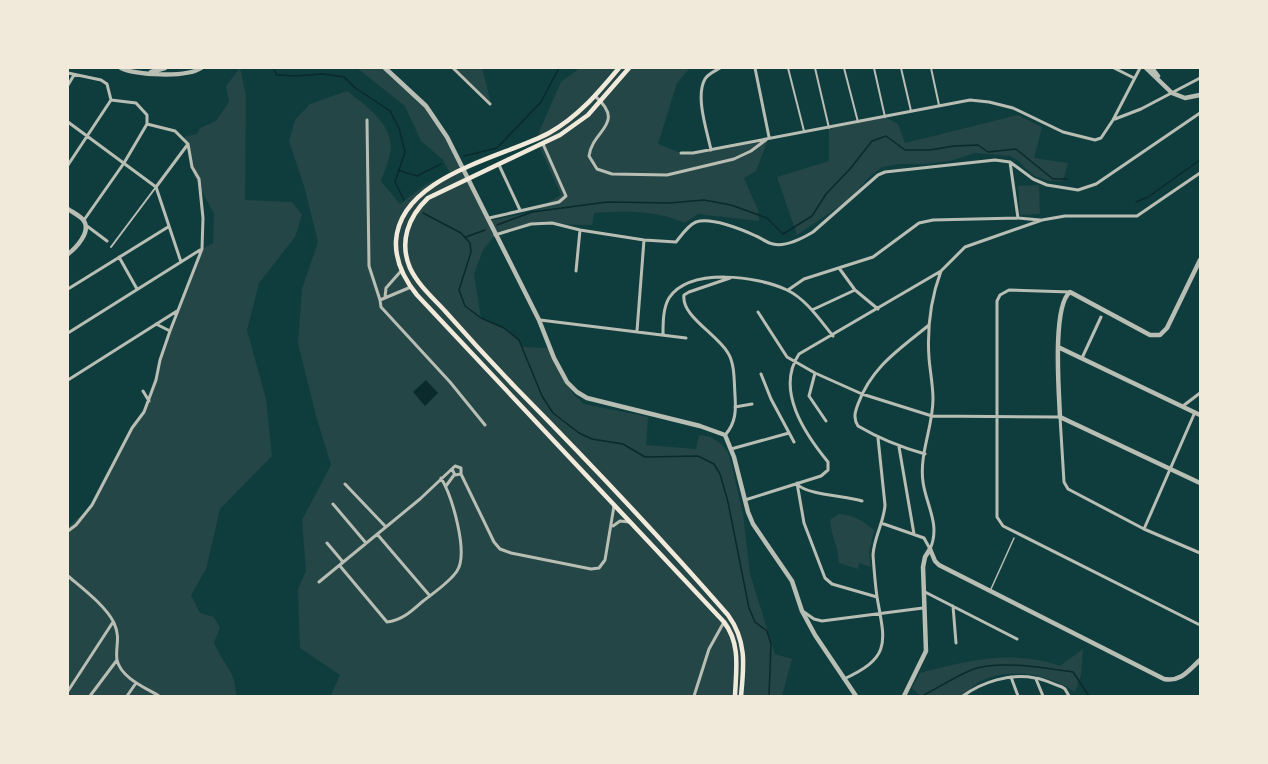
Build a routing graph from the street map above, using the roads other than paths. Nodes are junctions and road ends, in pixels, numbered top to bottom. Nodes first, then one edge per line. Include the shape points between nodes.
1 (121, 68) edge
2 (165, 68) edge
3 (201, 68) edge
4 (386, 68) edge
5 (453, 68) edge
6 (619, 68) edge
7 (629, 68) edge
8 (720, 68) edge
9 (755, 68) edge
10 (788, 68) edge
11 (815, 68) edge
12 (844, 68) edge
13 (874, 68) edge
14 (901, 68) edge
15 (930, 68) edge
16 (1114, 68) edge
17 (1140, 68) edge
18 (1146, 68) edge
19 (1152, 68) edge
20 (148, 72) junction
21 (68, 73) edge
22 (74, 75) junction
23 (1134, 78) junction
24 (1200, 78) edge
25 (1163, 84) junction
26 (68, 85) edge
27 (1172, 93) junction
28 (1200, 95) edge
29 (595, 96) junction
30 (111, 100) junction
31 (601, 101) junction
32 (490, 104) dead end
33 (939, 105) junction
34 (911, 111) junction
35 (1200, 113) edge
36 (885, 117) junction
37 (367, 120) dead end
38 (1113, 120) junction
39 (68, 122) edge
40 (858, 122) junction
41 (147, 124) junction
42 (829, 128) junction
43 (804, 131) junction
44 (86, 137) junction
45 (769, 137) junction
46 (188, 144) junction
47 (543, 144) junction
48 (711, 150) junction
49 (681, 153) dead end
50 (1010, 162) junction
51 (124, 163) junction
52 (498, 163) junction
53 (68, 165) edge
54 (464, 169) junction
55 (1200, 173) edge
56 (468, 177) junction
57 (156, 187) junction
58 (68, 209) edge
59 (520, 211) junction
60 (487, 218) junction
61 (1018, 218) junction
62 (1042, 220) junction
63 (84, 222) junction
64 (169, 227) junction
65 (580, 230) junction
66 (495, 235) junction
67 (644, 240) junction
68 (107, 241) dead end
69 (111, 247) dead end
70 (202, 249) junction
71 (68, 254) edge
72 (119, 257) junction
73 (1200, 260) edge
74 (181, 262) junction
75 (839, 268) junction
76 (401, 271) junction
77 (576, 271) dead end
78 (941, 271) junction
79 (735, 276) junction
80 (411, 287) junction
81 (68, 289) edge
82 (138, 290) junction
83 (788, 290) junction
84 (855, 290) junction
85 (1070, 292) junction
86 (384, 297) junction
87 (380, 300) junction
88 (878, 309) junction
89 (178, 310) junction
90 (812, 310) junction
91 (758, 312) dead end
92 (1101, 317) dead end
93 (538, 320) junction
94 (156, 324) junction
95 (930, 324) junction
96 (170, 331) junction
97 (637, 332) junction
98 (68, 333) edge
99 (663, 334) junction
100 (833, 336) junction
101 (687, 338) dead end
102 (1058, 347) junction
103 (1082, 358) junction
104 (794, 362) junction
105 (815, 373) junction
106 (761, 374) dead end
107 (68, 381) edge
108 (143, 391) dead end
109 (1200, 393) edge
110 (862, 394) junction
111 (149, 401) junction
112 (752, 404) dead end
113 (1183, 406) junction
114 (735, 407) junction
115 (1195, 412) junction
116 (1200, 415) edge
117 (932, 416) junction
118 (996, 417) junction
119 (1060, 417) junction
120 (826, 421) dead end
121 (486, 424) dead end
122 (789, 433) junction
123 (725, 435) junction
124 (878, 438) junction
125 (794, 442) dead end
126 (899, 447) junction
127 (731, 449) junction
128 (925, 454) junction
129 (452, 469) junction
130 (1171, 470) junction
131 (460, 474) junction
132 (455, 475) junction
133 (441, 478) junction
134 (797, 483) junction
135 (1200, 483) edge
136 (345, 484) dead end
137 (446, 486) junction
138 (745, 500) junction
139 (862, 501) dead end
140 (333, 504) dead end
141 (615, 504) junction
142 (630, 522) junction
143 (881, 523) junction
144 (386, 526) junction
145 (612, 527) junction
146 (1144, 529) junction
147 (68, 531) edge
148 (377, 534) junction
149 (914, 534) junction
150 (1014, 538) dead end
151 (327, 543) dead end
152 (366, 543) junction
153 (930, 549) junction
154 (1200, 553) edge
155 (341, 564) junction
156 (68, 576) edge
157 (319, 582) dead end
158 (923, 591) junction
159 (990, 591) junction
160 (430, 596) junction
161 (877, 597) junction
162 (953, 606) junction
163 (923, 608) junction
164 (802, 611) junction
165 (881, 614) junction
166 (113, 622) junction
167 (724, 622) junction
168 (1200, 625) edge
169 (1017, 639) dead end
170 (956, 643) dead end
171 (117, 660) junction
172 (1200, 660) edge
173 (1011, 677) junction
174 (1036, 678) junction
175 (844, 679) junction
176 (136, 683) junction
177 (68, 691) edge
178 (90, 696) edge
179 (127, 696) edge
180 (159, 696) edge
181 (694, 696) edge
182 (735, 696) edge
183 (741, 696) edge
184 (856, 696) edge
185 (904, 696) edge
186 (963, 696) edge
187 (1018, 696) edge
188 (1043, 696) edge
189 (1068, 696) edge

1 - 20 street
2 - 20 street
3 - 20 street via 186,73
4 - 54 street via 433,115
5 - 32 street
6 - 29 main road
7 - 31 main road
8 - 48 street via 706,77 702,85 701,103
9 - 45 street
10 - 43 street
11 - 42 street
12 - 40 street
13 - 36 street
14 - 34 street
15 - 33 street
16 - 23 street
17 - 23 street
18 - 25 street
19 - 25 street
21 - 22 street
22 - 26 street
22 - 30 street via 107,84
23 - 38 street
24 - 27 street
25 - 27 street
27 - 28 street via 1185,98
27 - 38 street
29 - 31 street
29 - 54 main road via 550,132
30 - 41 street via 136,103 147,115
30 - 44 street
31 - 45 street via 609,117 590,156 597,169 612,174 654,176 686,172 734,159
31 - 47 main road via 576,124
33 - 34 street
33 - 38 street via 970,100 988,102 1013,108 1063,132 1095,140 1101,138
34 - 36 street
35 - 50 street via 1095,184 1078,190 1047,186
36 - 40 street
37 - 87 street via 369,266
39 - 44 street
40 - 42 street
41 - 46 street via 175,131
41 - 51 street
42 - 43 street
43 - 45 street
44 - 51 street
44 - 53 street
45 - 48 street
46 - 57 street
46 - 70 street via 192,167 199,179
47 - 52 main road
47 - 59 street via 566,196 559,202
48 - 49 street
50 - 61 street
50 - 67 street via 995,160 885,172 813,232 783,243 773,244 734,227 705,222 691,225 676,242
51 - 57 street
51 - 63 street
52 - 56 main road
52 - 59 street
54 - 56 street
54 - 76 main road via 423,192 406,210 396,238
55 - 62 street via 1137,216 1065,216
56 - 60 street
56 - 183 main road via 428,198 411,218 405,245 411,270 728,615 743,646
57 - 64 street
57 - 69 street
58 - 63 street
59 - 60 street
60 - 66 street
61 - 62 street
61 - 75 street via 919,223 873,256
62 - 78 street via 965,247
63 - 68 street
63 - 71 street via 82,238
64 - 72 street
64 - 74 street
65 - 66 street via 552,223 531,224
65 - 67 street
65 - 77 street
66 - 93 street
67 - 97 street
70 - 74 street
70 - 89 street
72 - 81 street
72 - 82 street
73 - 85 street via 1167,328 1158,336
74 - 82 street
75 - 83 street via 804,279
75 - 84 street
76 - 80 main road
76 - 86 street via 386,288
78 - 88 street
78 - 95 street
79 - 83 street
79 - 99 street via 700,279 676,290 665,308
79 - 114 street via 684,296 689,314 717,338 731,359
80 - 86 street
80 - 141 main road
82 - 98 street
83 - 90 street
84 - 88 street
84 - 90 street
85 - 102 street via 1063,300
85 - 118 street via 1009,290 1000,295 996,305
86 - 87 street
87 - 121 street via 381,307
88 - 100 street
89 - 94 street
89 - 96 street
90 - 100 street
91 - 104 street
92 - 103 street
93 - 97 street
93 - 123 street via 554,358 577,392
94 - 96 street
94 - 107 street
95 - 110 street via 879,367
95 - 117 street
96 - 111 street
97 - 99 street
99 - 101 street
100 - 104 street via 799,354
102 - 103 street
102 - 119 street
103 - 113 street
104 - 105 street
104 - 134 street via 790,382 796,411 814,446 828,462 825,474
105 - 110 street
105 - 120 street via 809,396
106 - 122 street
108 - 111 street
109 - 113 street
110 - 117 street
110 - 124 street via 855,421
111 - 147 street via 92,505
112 - 114 street
113 - 115 street
114 - 123 street via 734,422
115 - 116 street
115 - 130 street
117 - 118 street
117 - 128 street
118 - 119 street
118 - 168 street via 996,509 1003,526
119 - 130 street
119 - 146 street via 1065,486
122 - 125 street
122 - 127 street
123 - 127 street
124 - 126 street
124 - 143 street via 885,505
126 - 128 street
126 - 149 street
127 - 138 street
128 - 153 street via 923,481 935,528
129 - 131 street via 460,467
129 - 132 street
129 - 133 street
130 - 135 street
130 - 146 street
131 - 132 street
131 - 145 street via 494,543 511,553 599,568 605,560
132 - 137 street
133 - 137 street
133 - 144 street
134 - 138 street
134 - 139 street via 808,492
134 - 161 street via 804,523 825,578 832,584
136 - 144 street
137 - 160 street via 462,555 457,571
138 - 164 street via 753,524 792,581
140 - 152 street
141 - 142 main road
141 - 145 street
142 - 145 street
142 - 167 main road
143 - 149 street
143 - 161 street via 873,544
144 - 148 street
146 - 154 street
148 - 152 street
148 - 160 street
149 - 153 street via 924,538
150 - 159 lane
151 - 155 street
152 - 155 street
153 - 158 street via 923,562
153 - 159 street via 939,565
155 - 157 street
155 - 160 street via 387,622 407,615
156 - 166 street
158 - 162 street
158 - 163 street
159 - 172 street via 1164,679 1179,679
161 - 165 street
162 - 169 street
162 - 170 street
163 - 165 street
163 - 185 street via 926,651
164 - 165 street via 822,621
164 - 175 street
165 - 175 street via 884,643 879,653 862,671
166 - 171 street via 119,642
166 - 177 street
167 - 181 street via 712,641
167 - 182 main road via 736,646
171 - 176 street
171 - 178 street
173 - 174 street
173 - 186 street via 984,684
173 - 187 street
174 - 188 street
174 - 189 street via 1065,689
175 - 184 street
176 - 179 street
176 - 180 street

